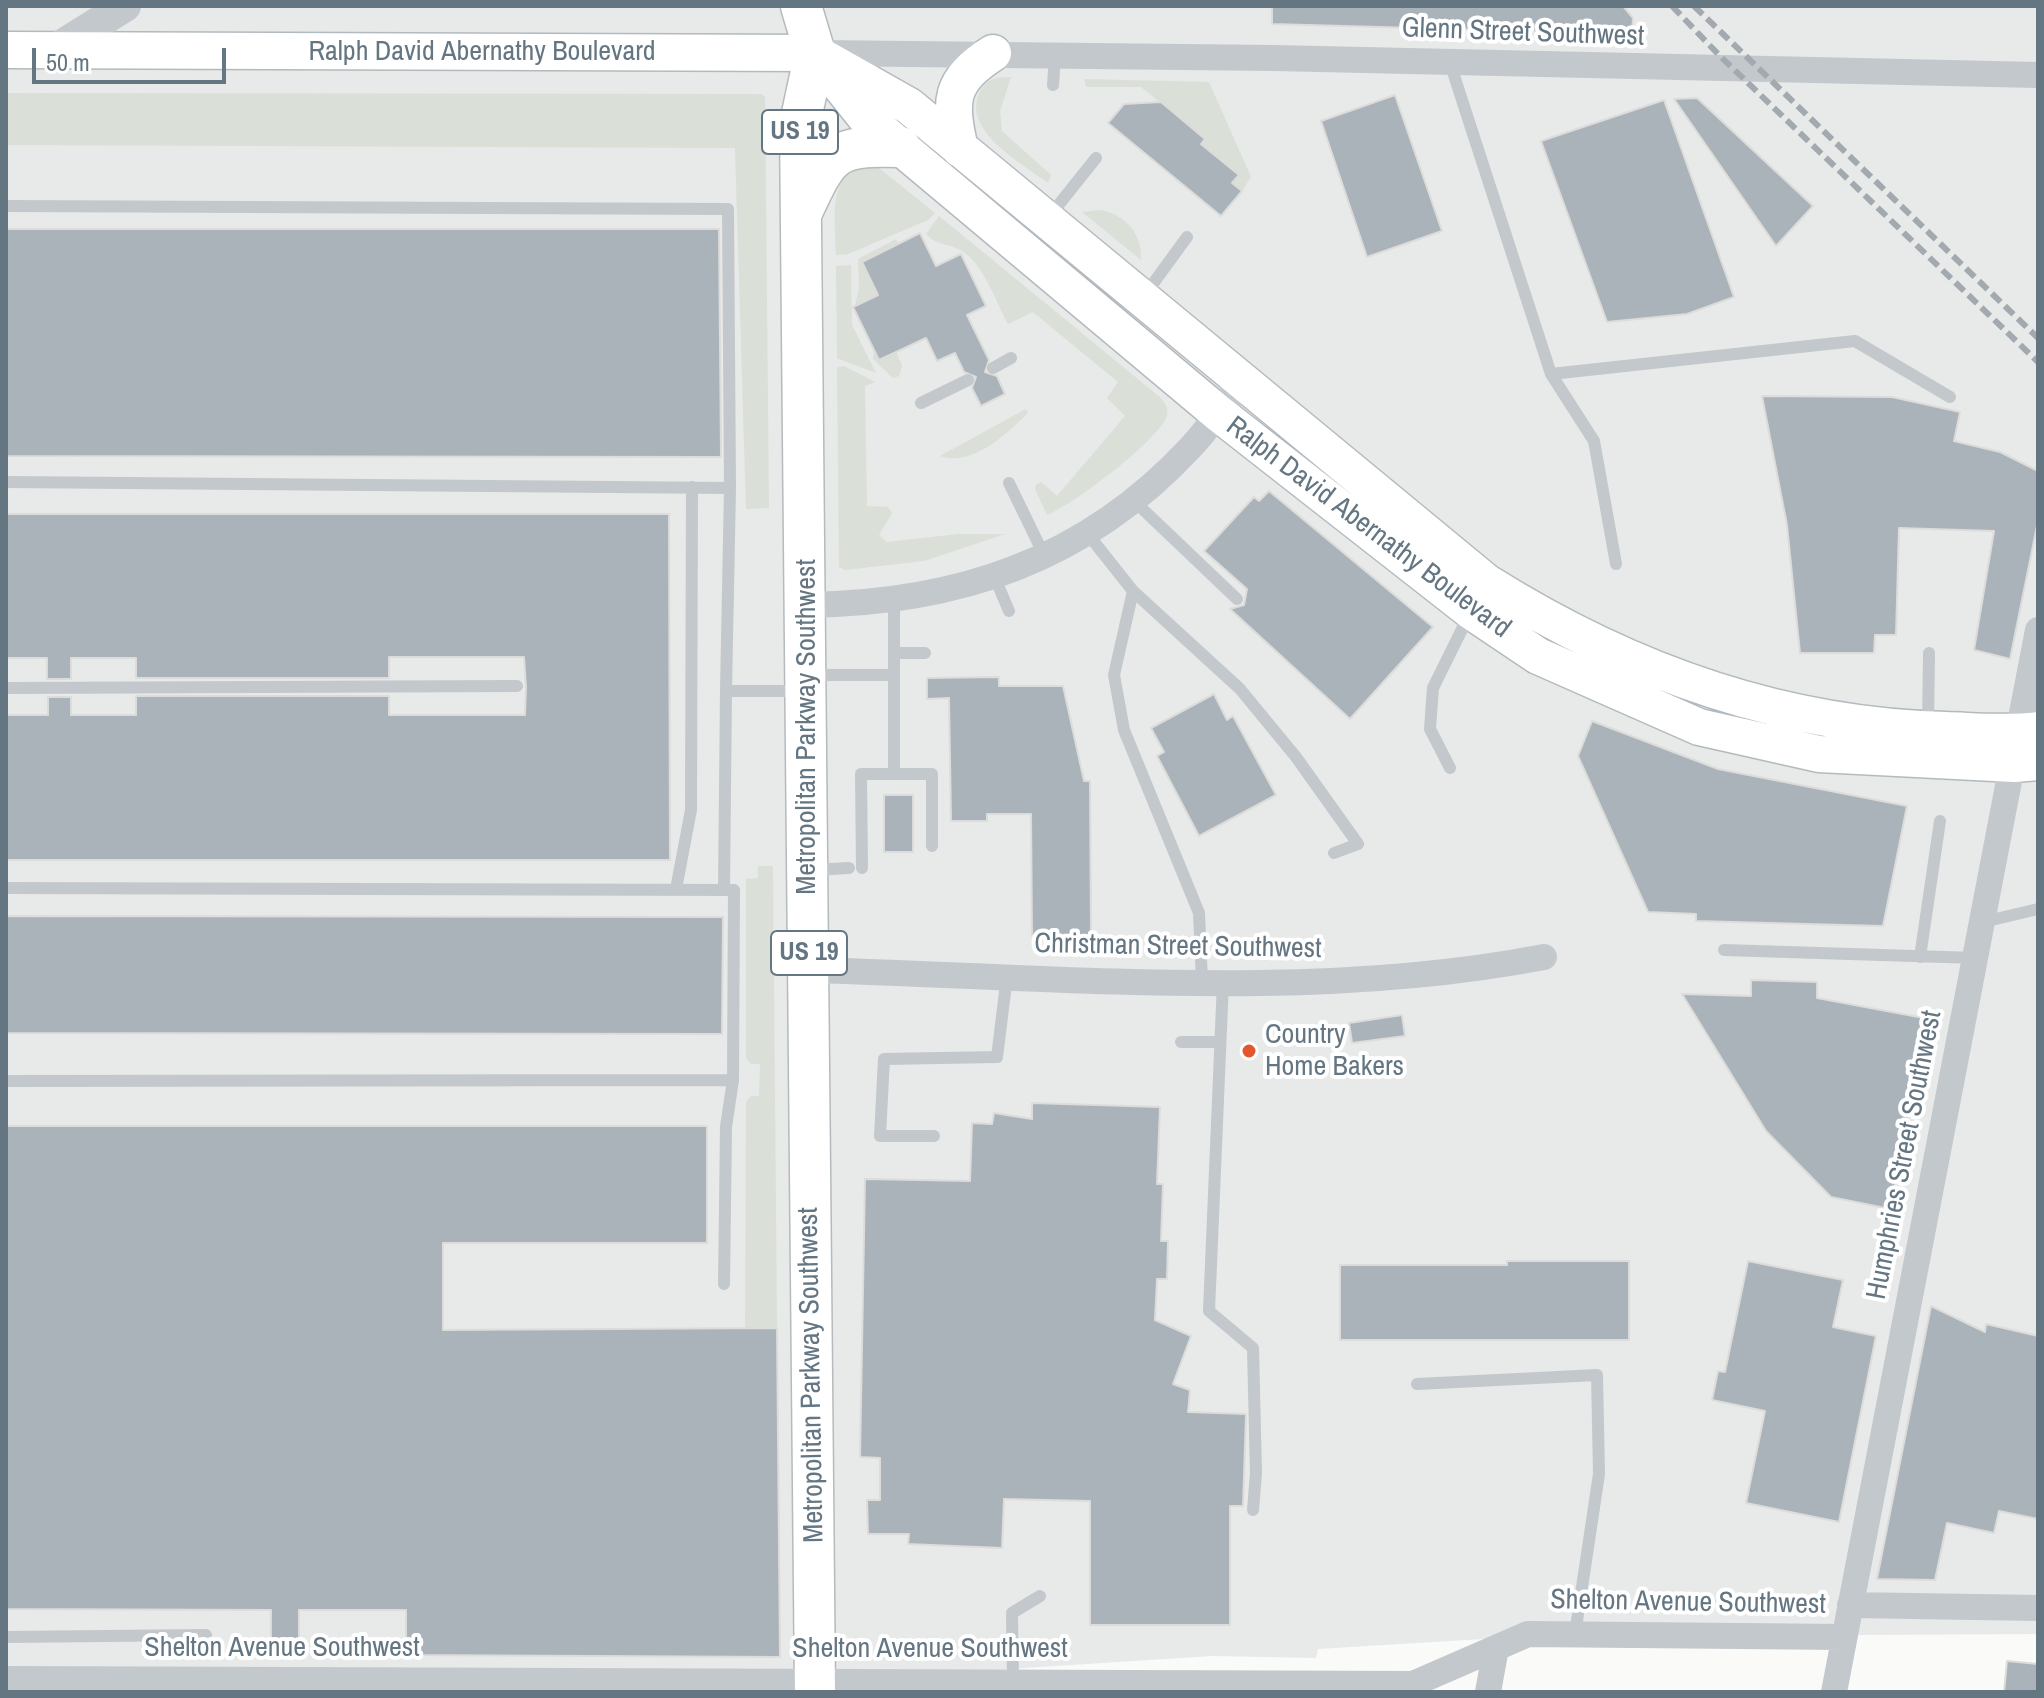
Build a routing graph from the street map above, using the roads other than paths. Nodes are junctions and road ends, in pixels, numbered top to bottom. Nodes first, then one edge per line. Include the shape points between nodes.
1 (125, 6) edge
2 (801, 6) edge
3 (6, 50) edge
4 (53, 51) junction
5 (815, 53) junction
6 (993, 53) junction
7 (1055, 55) junction
8 (1450, 63) junction
9 (2038, 75) edge
10 (1053, 85) dead end
11 (900, 147) junction
12 (960, 149) junction
13 (1096, 158) dead end
14 (6, 206) edge
15 (801, 213) junction
16 (1046, 221) junction
17 (1187, 237) dead end
18 (1141, 300) junction
19 (1011, 358) dead end
20 (993, 368) dead end
21 (1551, 374) junction
22 (968, 380) dead end
23 (1243, 380) junction
24 (1950, 397) dead end
25 (921, 403) dead end
26 (1218, 413) junction
27 (6, 482) edge
28 (1009, 483) dead end
29 (692, 487) junction
30 (730, 488) junction
31 (1133, 500) junction
32 (1087, 533) junction
33 (1044, 555) junction
34 (1616, 564) dead end
35 (995, 578) junction
36 (1133, 591) junction
37 (1479, 597) junction
38 (1237, 599) dead end
39 (894, 600) junction
40 (806, 605) junction
41 (1009, 611) dead end
42 (2038, 630) edge
43 (894, 653) junction
44 (925, 653) dead end
45 (1929, 653) dead end
46 (894, 675) junction
47 (806, 683) junction
48 (517, 686) dead end
49 (6, 688) edge
50 (726, 691) junction
51 (1928, 730) junction
52 (2027, 747) edge
53 (1450, 768) dead end
54 (894, 774) junction
55 (1940, 821) dead end
56 (932, 846) dead end
57 (1334, 853) dead end
58 (808, 870) junction
59 (6, 888) edge
60 (676, 889) junction
61 (724, 889) junction
62 (2038, 909) edge
63 (1983, 922) junction
64 (1724, 950) dead end
65 (1544, 957) dead end
66 (1920, 957) junction
67 (1976, 958) junction
68 (809, 970) junction
69 (1007, 976) junction
70 (1212, 982) junction
71 (1181, 1042) dead end
72 (1220, 1042) junction
73 (733, 1080) junction
74 (6, 1081) edge
75 (934, 1136) dead end
76 (724, 1284) dead end
77 (1417, 1384) dead end
78 (1253, 1510) dead end
79 (1040, 1596) dead end
80 (1850, 1605) junction
81 (2038, 1608) edge
82 (1575, 1634) junction
83 (206, 1635) dead end
84 (6, 1637) edge
85 (1844, 1637) junction
86 (1496, 1648) junction
87 (6, 1679) edge
88 (1013, 1681) junction
89 (815, 1686) edge
90 (1488, 1692) edge
91 (1834, 1692) edge

1 - 4 street
2 - 5 main road
3 - 4 main road, Ralph David Abernathy Boulevard
4 - 5 main road, Ralph David Abernathy Boulevard
5 - 6 street, Glenn Street Southwest
5 - 11 main road, Ralph David Abernathy Boulevard via 867,119
5 - 12 main road, Ralph David Abernathy Boulevard via 909,106
5 - 15 main road, Metropolitan Parkway Southwest / US 19 via 800,115
6 - 7 street, Glenn Street Southwest
6 - 12 main road via 973,66 956,89 952,115
7 - 8 street, Glenn Street Southwest
7 - 10 lane
8 - 9 street, Glenn Street Southwest
8 - 21 lane
11 - 15 main road via 862,146 838,153 824,165
11 - 26 main road, Ralph David Abernathy Boulevard
12 - 16 main road, Ralph David Abernathy Boulevard
13 - 16 lane
14 - 30 lane via 728,209
15 - 40 main road, Metropolitan Parkway Southwest / US 19
16 - 18 main road, Ralph David Abernathy Boulevard
17 - 18 lane
18 - 23 main road, Ralph David Abernathy Boulevard
19 - 20 lane
21 - 24 lane via 1855,341
21 - 34 lane via 1594,441
22 - 25 lane
23 - 26 street
23 - 37 main road, Ralph David Abernathy Boulevard
26 - 31 street via 1191,447
26 - 37 main road, Ralph David Abernathy Boulevard
27 - 29 lane
28 - 33 lane
29 - 30 lane
29 - 60 lane via 691,810
30 - 50 lane
31 - 32 street
31 - 38 lane
32 - 33 street
32 - 36 lane
33 - 35 street
35 - 39 street
35 - 41 lane
36 - 57 lane via 1240,689 1296,757 1358,844
36 - 70 lane via 1114,675 1124,730 1199,913
37 - 51 main road, Ralph David Abernathy Boulevard via 1728,696 1805,715
37 - 52 main road, Ralph David Abernathy Boulevard via 1538,656 1699,727 1819,754
37 - 53 lane via 1433,688 1430,729
39 - 40 street
39 - 43 lane
40 - 47 main road, Metropolitan Parkway Southwest / US 19
42 - 52 street, Humphries Street Southwest
43 - 44 lane
43 - 46 lane
45 - 51 lane
46 - 47 lane
46 - 54 lane
47 - 50 lane
47 - 58 main road, Metropolitan Parkway Southwest / US 19
48 - 49 lane
50 - 61 lane
51 - 52 main road, Ralph David Abernathy Boulevard
52 - 63 street, Humphries Street Southwest
54 - 56 lane via 932,774
54 - 58 lane via 861,774 855,868
55 - 66 lane
58 - 68 main road, Metropolitan Parkway Southwest / US 19
59 - 60 lane
60 - 61 lane
61 - 73 lane via 734,890
62 - 63 lane
63 - 67 street, Humphries Street Southwest
64 - 66 lane
65 - 70 street, Christman Street Southwest via 1477,970 1307,984
66 - 67 lane
67 - 80 street, Humphries Street Southwest
68 - 69 street, Christman Street Southwest
68 - 89 main road, Metropolitan Parkway Southwest / US 19
69 - 70 street, Christman Street Southwest
69 - 75 lane via 997,1057 884,1059 880,1136
70 - 72 lane
71 - 72 lane
72 - 78 lane via 1209,1311 1253,1348
73 - 74 lane
73 - 76 lane via 726,1127
77 - 82 lane via 1597,1375 1599,1474
79 - 88 lane via 1012,1613
80 - 81 street
80 - 85 street, Humphries Street Southwest
82 - 85 street, Shelton Avenue Southwest
82 - 86 street, Shelton Avenue Southwest via 1528,1634
83 - 84 lane
85 - 91 street, Humphries Street Southwest
86 - 88 street, Shelton Avenue Southwest via 1413,1684
86 - 90 street
87 - 89 street, Shelton Avenue Southwest
88 - 89 street, Shelton Avenue Southwest

